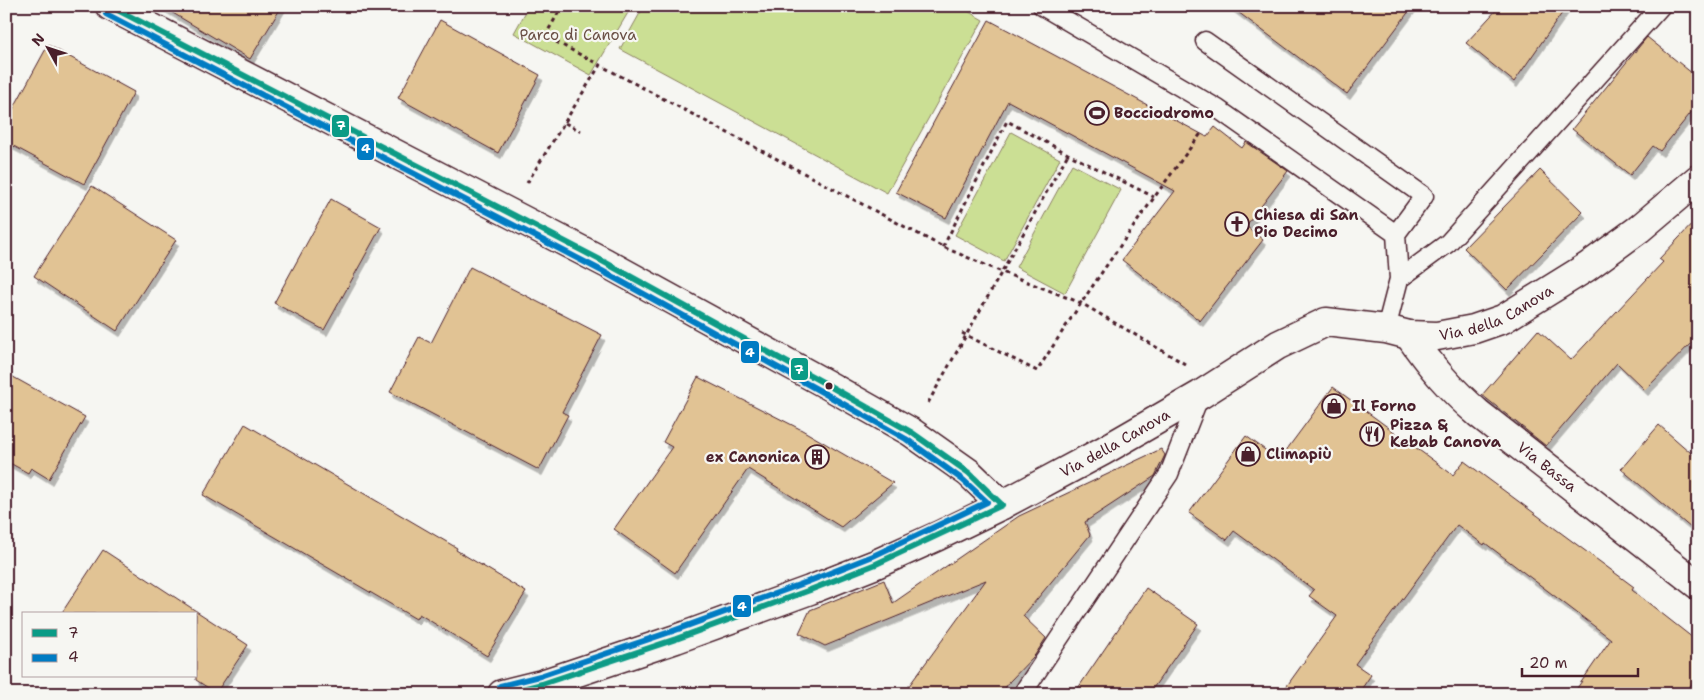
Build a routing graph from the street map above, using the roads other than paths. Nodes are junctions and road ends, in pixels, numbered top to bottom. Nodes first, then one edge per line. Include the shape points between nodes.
1 (110, 6) edge
2 (1042, 6) edge
3 (1661, 6) edge
4 (1205, 42) dead end
5 (1698, 179) edge
6 (1396, 234) junction
7 (1399, 279) junction
8 (1398, 332) junction
9 (1200, 395) junction
10 (1002, 505) junction
11 (1698, 585) edge
12 (502, 694) edge
13 (1022, 694) edge

1 - 10 street via 606,263 903,427 969,473
2 - 6 lane via 1218,109
3 - 7 lane via 1448,243
4 - 6 lane via 1424,196
5 - 8 street, Via della Canova via 1587,267 1503,319 1437,336
6 - 7 lane
7 - 8 lane
8 - 9 street, Via della Canova via 1326,322 1278,344
8 - 11 street, Via Bassa via 1479,414
9 - 10 street, Via della Canova
9 - 13 lane via 1169,474
10 - 12 street, Via della Canova via 876,564 810,590 676,640

